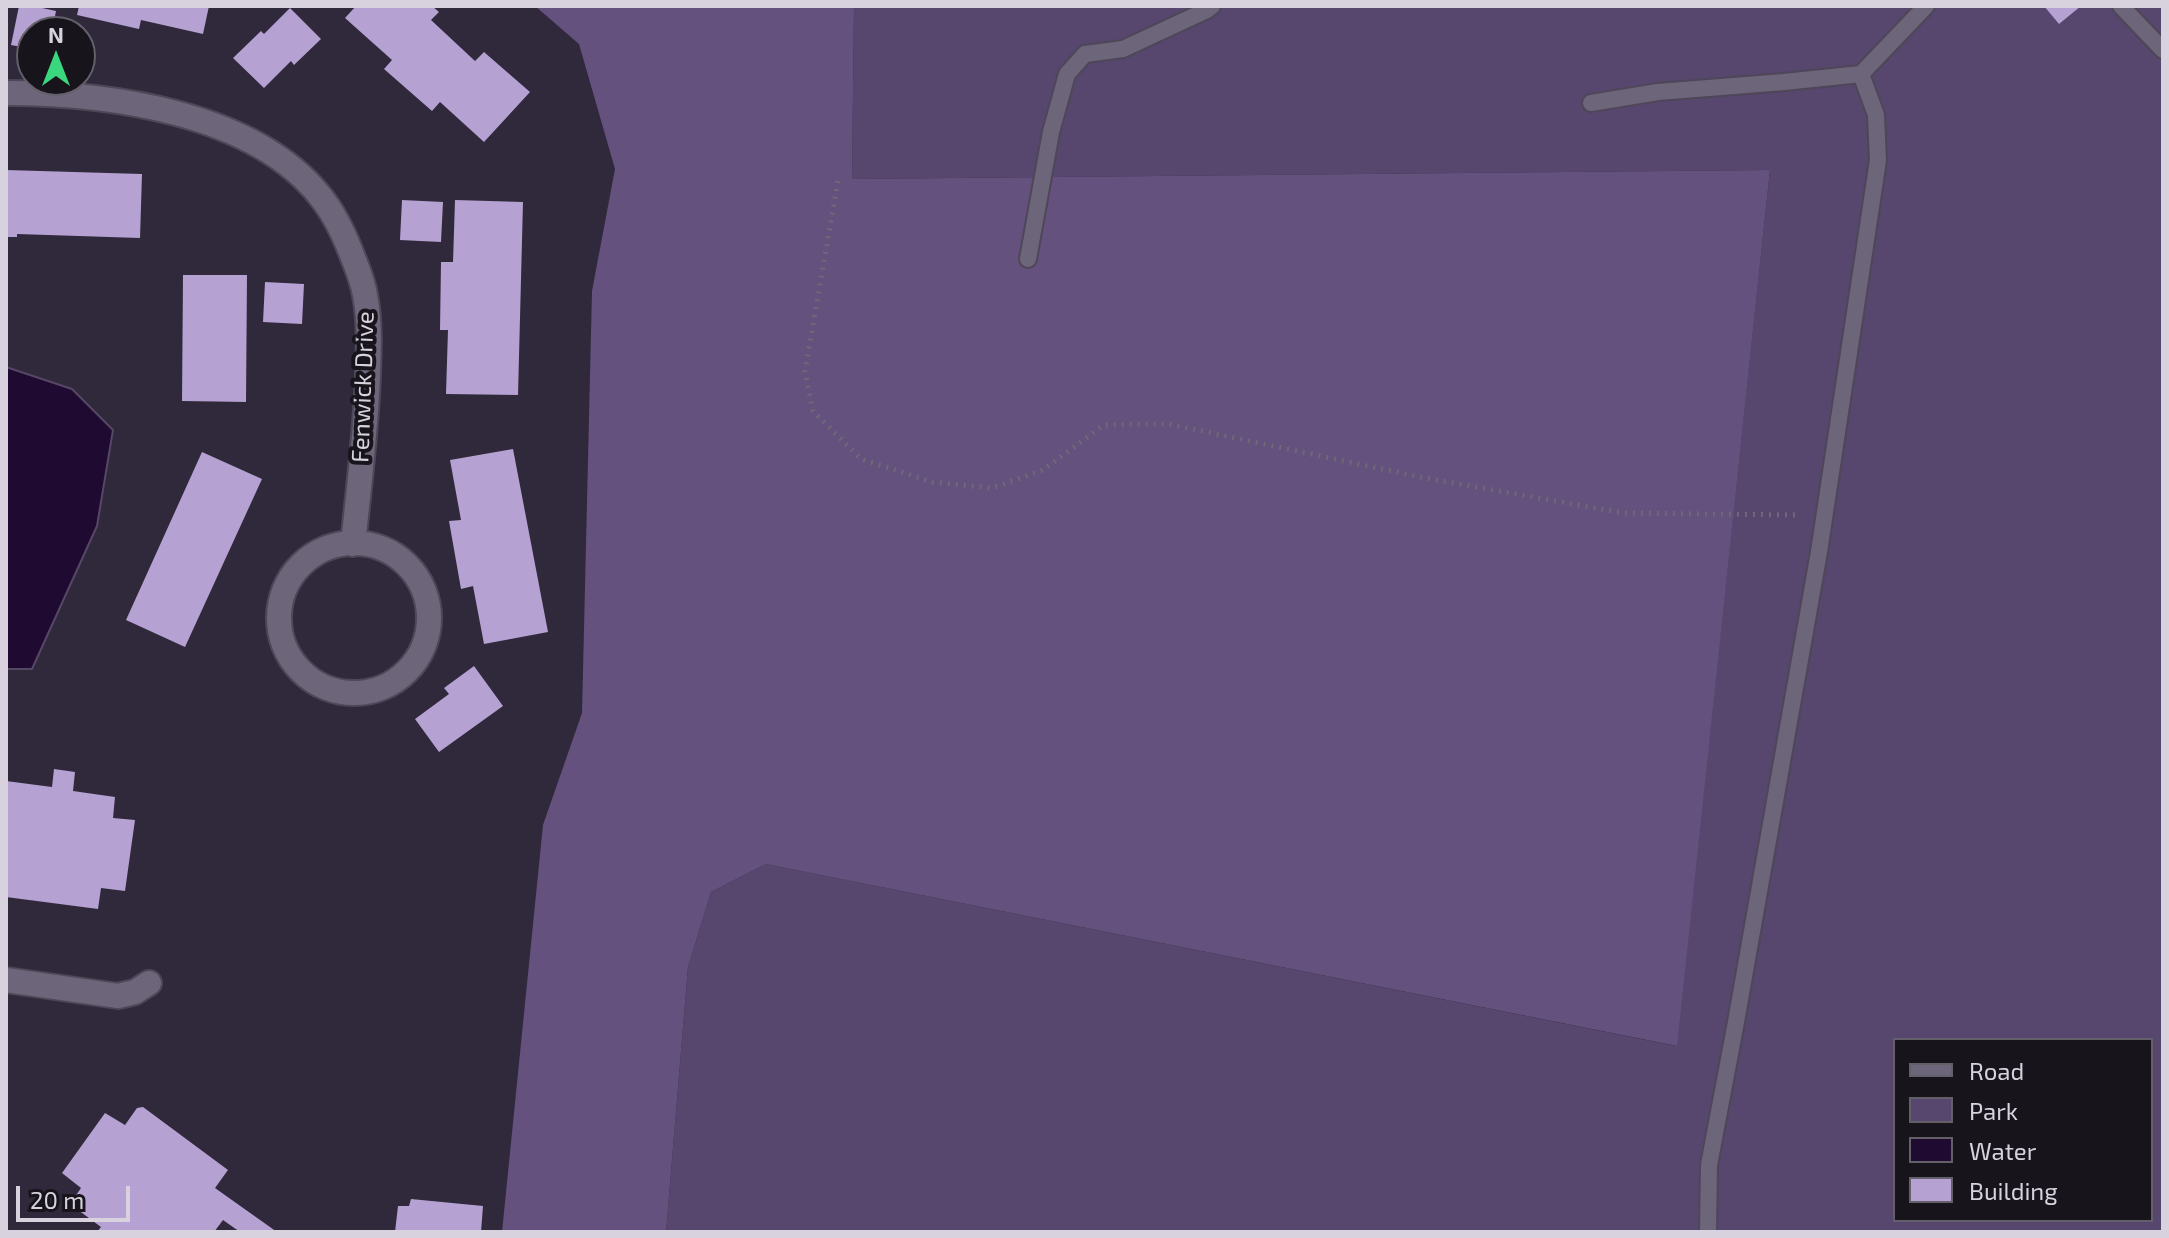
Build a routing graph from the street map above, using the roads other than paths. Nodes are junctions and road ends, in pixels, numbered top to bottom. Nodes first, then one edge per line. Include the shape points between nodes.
1 (1212, 6) edge
2 (1926, 6) edge
3 (2121, 6) edge
4 (2163, 50) edge
5 (1861, 74) junction
6 (6, 93) edge
7 (1591, 103) dead end
8 (1028, 259) dead end
9 (353, 544) junction
10 (6, 980) edge
11 (149, 983) dead end
12 (1708, 1232) edge

1 - 8 lane via 1123,49 1085,54 1067,74
2 - 5 lane
3 - 4 lane
5 - 7 lane
5 - 12 lane via 1876,115 1878,160 1824,515 1709,1165
6 - 9 street, Fenwick Drive via 111,101 203,121 273,154 318,193 350,250 367,312 367,411
9 - 9 street via 317,553 298,568 279,612 285,649 299,669 329,689 352,693 375,690 406,672 421,653 429,619 425,595 407,565 376,547
10 - 11 street via 118,996

